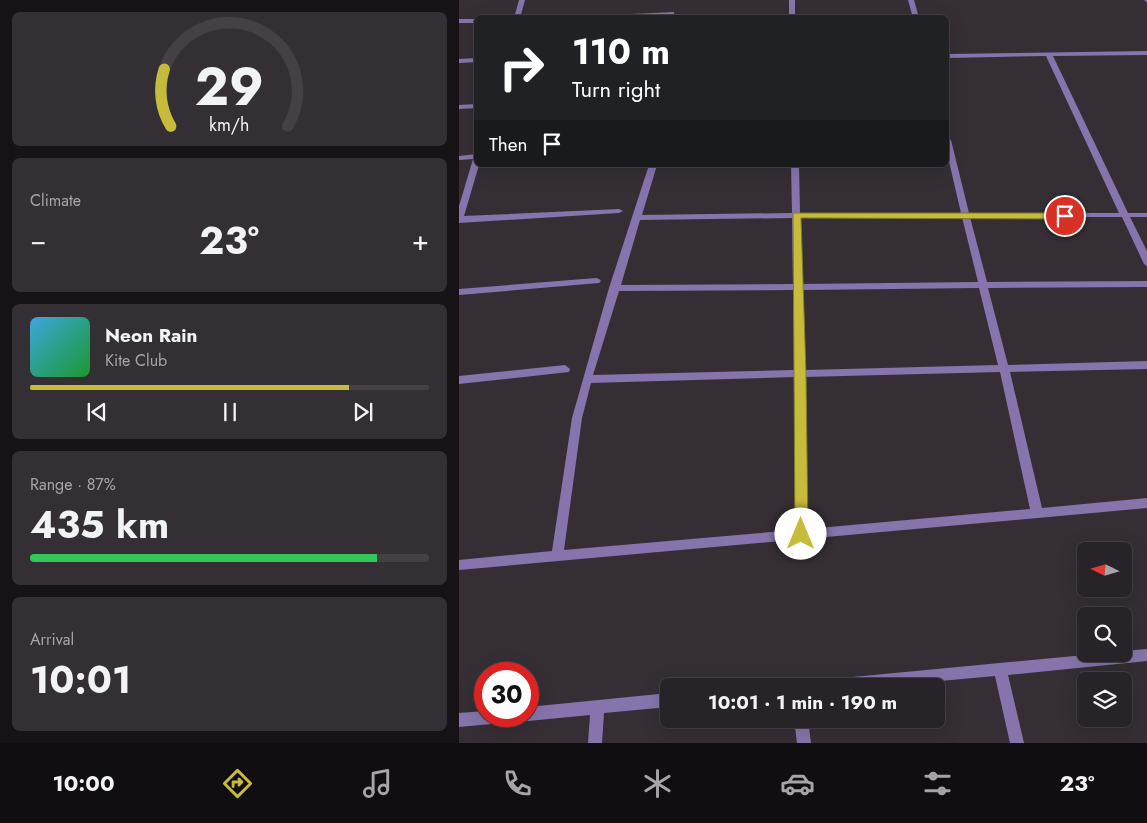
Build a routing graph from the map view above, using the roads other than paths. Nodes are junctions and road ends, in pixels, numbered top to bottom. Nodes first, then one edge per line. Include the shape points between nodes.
1 (522, 0) edge
2 (792, 0) edge
3 (911, 0) edge
4 (672, 13) dead end
5 (518, 15) edge
6 (624, 15) edge
7 (793, 15) edge
8 (915, 15) edge
9 (474, 21) edge
10 (459, 22) edge
11 (1147, 53) edge
12 (1049, 55) junction
13 (949, 56) edge
14 (459, 60) edge
15 (474, 60) edge
16 (474, 106) edge
17 (459, 107) edge
18 (949, 149) edge
19 (459, 158) edge
20 (474, 158) edge
21 (474, 167) edge
22 (652, 167) edge
23 (795, 167) edge
24 (619, 211) dead end
25 (796, 215) junction
26 (1125, 215) junction
27 (1147, 215) edge
28 (965, 217) junction
29 (636, 218) junction
30 (459, 220) edge
31 (1147, 264) edge
32 (596, 281) dead end
33 (1147, 284) edge
34 (982, 285) junction
35 (797, 286) junction
36 (614, 288) junction
37 (459, 292) edge
38 (1147, 366) edge
39 (565, 369) dead end
40 (1004, 369) junction
41 (800, 374) junction
42 (587, 379) junction
43 (459, 380) edge
44 (1147, 503) edge
45 (1037, 513) junction
46 (801, 534) junction
47 (557, 556) junction
48 (459, 565) edge
49 (1147, 655) edge
50 (1000, 669) junction
51 (905, 678) edge
52 (660, 701) edge
53 (597, 707) junction
54 (539, 713) edge
55 (474, 719) edge
56 (459, 720) edge
57 (802, 728) edge
58 (595, 743) edge
59 (804, 743) edge
60 (1017, 743) edge

1 - 5 street
2 - 7 street
3 - 8 street
4 - 6 street
9 - 10 street
11 - 12 street
12 - 13 street
12 - 26 street
14 - 15 street
16 - 17 street
18 - 28 street
19 - 20 street
21 - 30 street
22 - 29 street
23 - 25 street
24 - 30 street
25 - 28 street
25 - 29 street
25 - 35 street
26 - 27 street
26 - 28 street
26 - 31 street
28 - 34 street
29 - 36 street
32 - 37 street
33 - 34 street
34 - 35 street
34 - 40 street
35 - 36 street
35 - 41 street
36 - 42 street
38 - 40 street
39 - 43 street
40 - 41 street
40 - 45 street
41 - 42 street
41 - 46 street
42 - 47 street via 577,418
44 - 45 street
45 - 46 street
46 - 47 street
47 - 48 street
49 - 50 street
50 - 51 street
50 - 60 street
52 - 53 street
53 - 54 street
53 - 58 street
55 - 56 street
57 - 59 street

